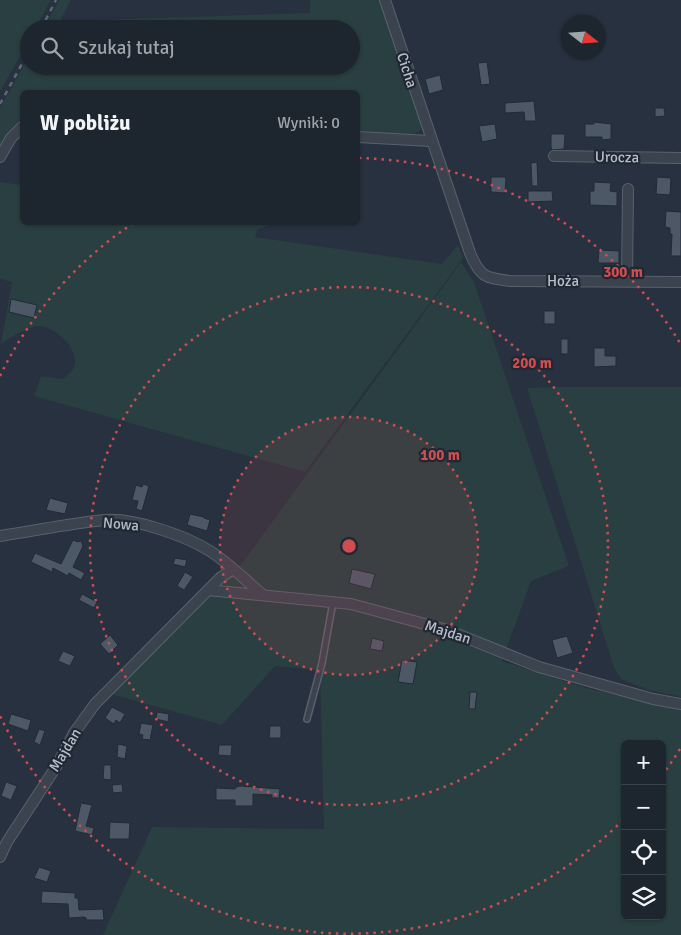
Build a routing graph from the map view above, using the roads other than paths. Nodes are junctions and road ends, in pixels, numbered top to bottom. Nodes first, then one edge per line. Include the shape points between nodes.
1 (385, 0) edge
2 (20, 130) edge
3 (360, 137) edge
4 (430, 140) junction
5 (554, 156) dead end
6 (0, 158) edge
7 (681, 158) edge
8 (628, 190) dead end
9 (477, 270) joint
10 (627, 281) junction
11 (681, 282) edge
12 (0, 536) edge
13 (233, 569) junction
14 (208, 590) junction
15 (264, 596) junction
16 (333, 602) junction
17 (681, 704) edge
18 (307, 719) dead end
19 (0, 857) edge

1 - 4 street, Cicha
2 - 6 street via 11,138
3 - 4 street
4 - 9 street, Cicha
5 - 7 street, Urocza
8 - 10 street
9 - 10 street, Hoża via 491,279 510,281
10 - 11 street, Hoża
12 - 13 street, Nowa via 118,520 178,536 210,551
13 - 14 street, Majdan
13 - 15 street, Nowa
14 - 15 street, Majdan
14 - 19 street, Majdan via 95,704 74,733
15 - 16 street, Majdan
16 - 17 street, Majdan via 447,630 534,666
16 - 18 lane

